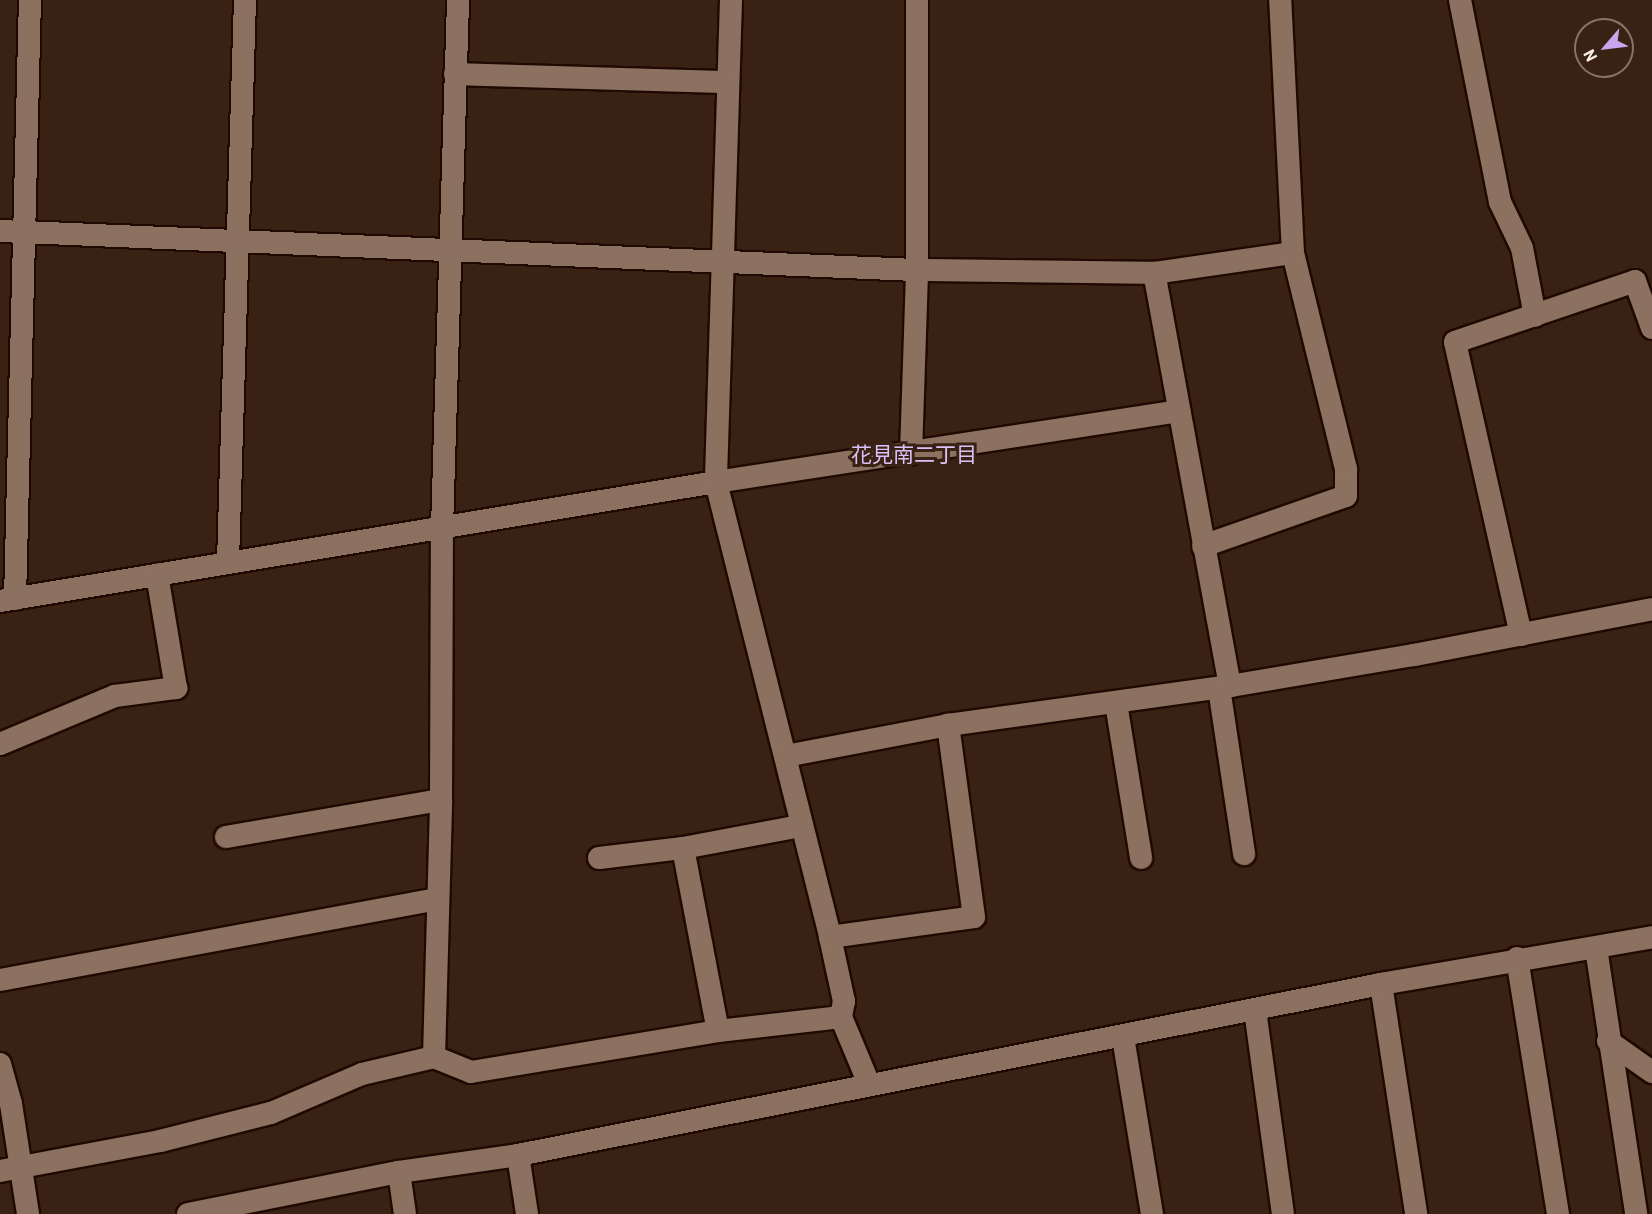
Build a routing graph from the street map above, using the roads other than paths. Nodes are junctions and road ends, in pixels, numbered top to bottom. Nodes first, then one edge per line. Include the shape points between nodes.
1 (30, 0) edge
2 (245, 0) edge
3 (458, 0) edge
4 (731, 0) edge
5 (917, 0) edge
6 (1280, 0) edge
7 (1460, 0) edge
8 (455, 74) junction
9 (728, 82) junction
10 (0, 231) edge
11 (27, 231) junction
12 (238, 239) junction
13 (449, 248) junction
14 (1293, 253) junction
15 (723, 260) junction
16 (917, 270) junction
17 (1154, 273) junction
18 (1535, 316) junction
19 (1652, 328) edge
20 (1178, 411) junction
21 (911, 454) junction
22 (716, 482) junction
23 (441, 528) junction
24 (1203, 546) junction
25 (228, 562) junction
26 (157, 575) junction
27 (8, 600) edge
28 (1652, 609) edge
29 (1521, 635) junction
30 (1225, 687) junction
31 (1116, 702) junction
32 (948, 725) junction
33 (0, 744) edge
34 (786, 756) junction
35 (441, 800) junction
36 (801, 826) junction
37 (226, 837) dead end
38 (683, 848) junction
39 (1244, 854) dead end
40 (599, 858) dead end
41 (1141, 858) dead end
42 (437, 899) junction
43 (830, 937) junction
44 (1652, 937) edge
45 (1596, 948) junction
46 (1517, 958) junction
47 (0, 980) edge
48 (1381, 984) junction
49 (1255, 1010) junction
50 (841, 1017) junction
51 (718, 1031) junction
52 (1124, 1037) junction
53 (1608, 1041) junction
54 (434, 1057) junction
55 (0, 1064) edge
56 (1652, 1072) edge
57 (869, 1084) junction
58 (518, 1155) junction
59 (10, 1169) edge
60 (399, 1172) junction
61 (218, 1211) edge
62 (28, 1214) edge
63 (188, 1214) edge
64 (405, 1214) edge
65 (527, 1214) edge
66 (1152, 1214) edge
67 (1283, 1214) edge
68 (1416, 1214) edge
69 (1558, 1214) edge
70 (1636, 1214) edge

1 - 11 street
2 - 12 street
3 - 8 street
4 - 9 street
5 - 16 street
6 - 14 street
7 - 18 street via 1500,202 1522,248
8 - 9 street
8 - 13 street
9 - 15 street
10 - 11 street
11 - 12 street
11 - 27 street
12 - 13 street
12 - 25 street
13 - 15 street
13 - 23 street
14 - 17 street
14 - 24 street via 1346,470 1346,496
15 - 16 street
15 - 22 street
16 - 17 street
16 - 21 street
17 - 20 street
18 - 19 street via 1635,281
18 - 29 street via 1455,342
20 - 21 street
20 - 24 street
21 - 22 street
22 - 23 street
22 - 34 street
23 - 25 street
23 - 35 street
24 - 30 street
25 - 26 street
26 - 27 street
26 - 33 street via 176,688 116,696
28 - 29 street
29 - 30 street
30 - 31 street
30 - 39 street
31 - 32 street
31 - 41 street
32 - 34 street
32 - 43 street via 974,917
34 - 36 street
35 - 37 street
35 - 42 street
36 - 38 street
36 - 43 street
38 - 40 street
38 - 51 street
42 - 47 street
42 - 54 street
43 - 50 street via 844,1001
44 - 45 street
45 - 46 street
45 - 53 street
46 - 48 street
46 - 69 street
48 - 49 street
48 - 68 street
49 - 52 street
49 - 67 street
50 - 51 street
50 - 57 street
51 - 54 street via 471,1072
52 - 57 street
52 - 66 street
53 - 56 street
53 - 70 street
54 - 59 street via 362,1074 271,1113 160,1141
55 - 59 street
57 - 58 street
58 - 60 street
58 - 65 street
59 - 62 street
60 - 61 street
60 - 64 street
61 - 63 street

